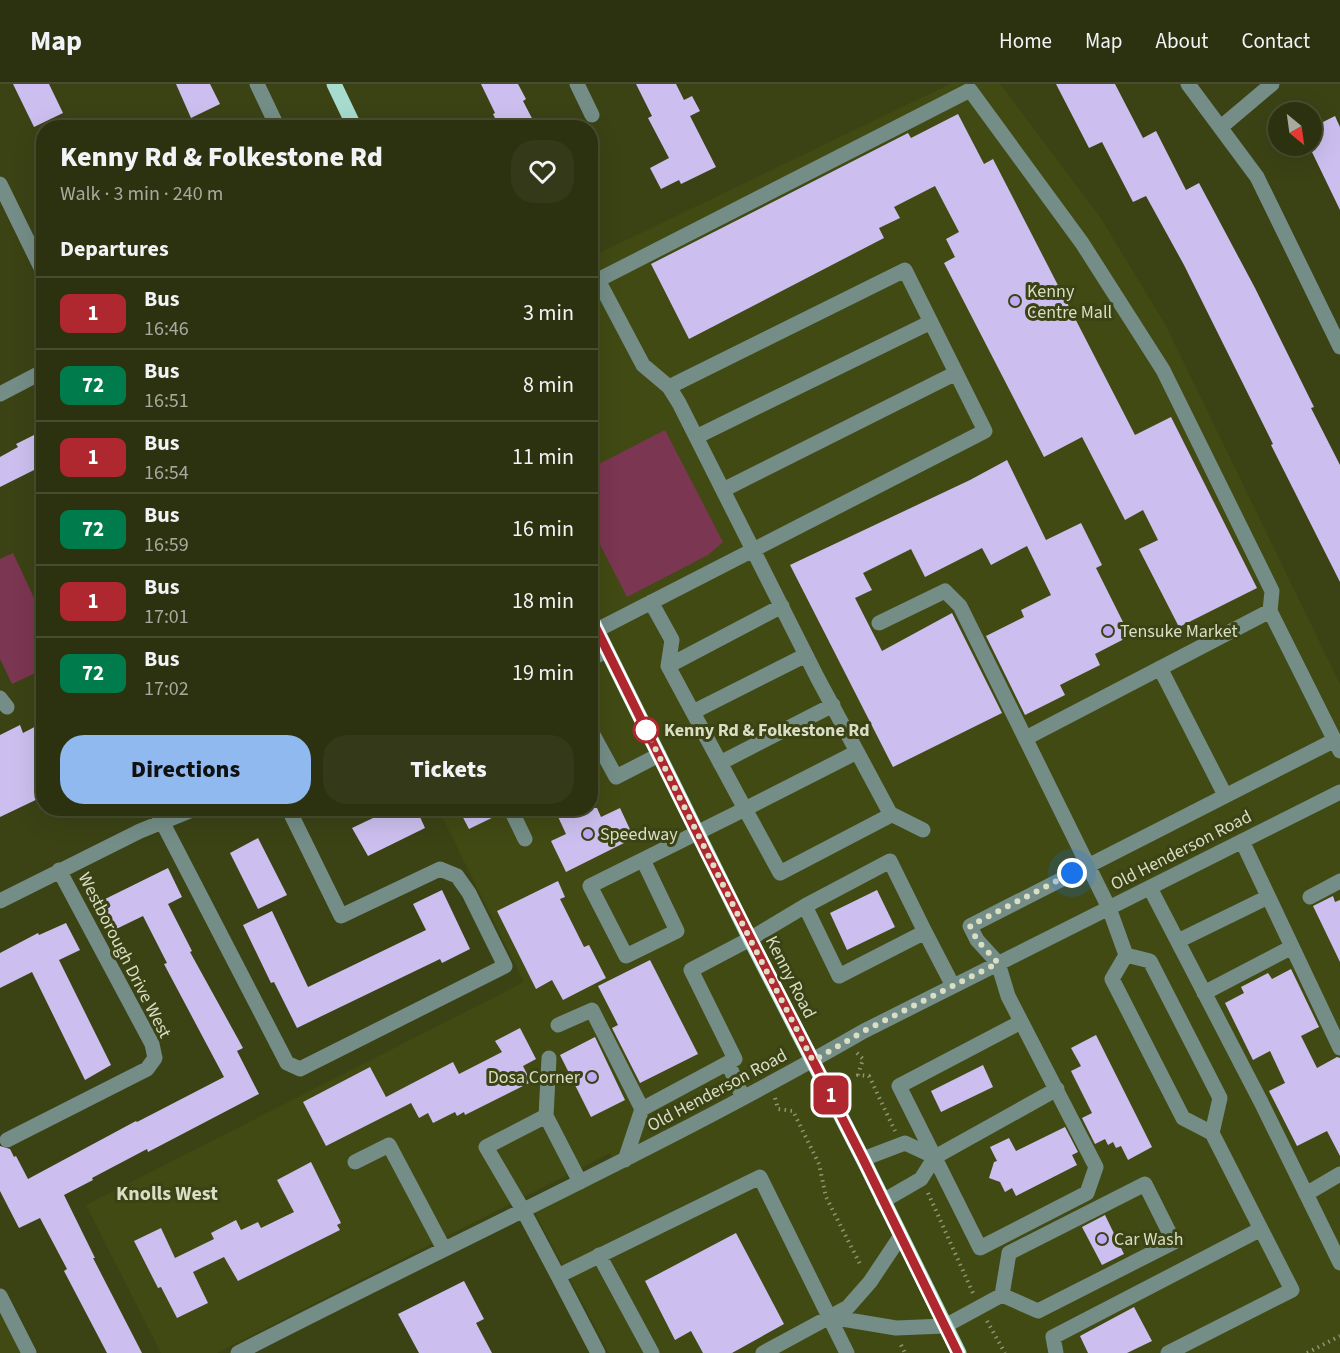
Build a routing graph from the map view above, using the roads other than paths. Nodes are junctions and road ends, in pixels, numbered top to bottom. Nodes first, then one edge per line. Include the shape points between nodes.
1 (257, 84) edge
2 (334, 84) edge
3 (577, 84) edge
4 (1188, 84) edge
5 (1272, 84) edge
6 (592, 116) dead end
7 (274, 120) edge
8 (350, 120) edge
9 (1221, 127) junction
10 (0, 184) edge
11 (36, 257) edge
12 (931, 322) junction
13 (1340, 347) edge
14 (956, 373) junction
15 (36, 375) edge
16 (669, 387) junction
17 (0, 394) edge
18 (696, 437) junction
19 (723, 490) junction
20 (754, 550) junction
21 (651, 602) junction
22 (782, 606) junction
23 (1270, 611) junction
24 (598, 622) edge
25 (879, 623) dead end
26 (598, 633) edge
27 (606, 651) junction
28 (598, 655) edge
29 (806, 655) junction
30 (668, 666) junction
31 (1160, 668) junction
32 (833, 705) junction
33 (693, 712) junction
34 (1026, 738) junction
35 (598, 744) edge
36 (1337, 745) edge
37 (857, 752) junction
38 (659, 755) junction
39 (720, 763) junction
40 (1340, 792) edge
41 (1225, 795) junction
42 (745, 809) junction
43 (891, 814) junction
44 (156, 816) edge
45 (159, 816) edge
46 (292, 816) edge
47 (514, 816) edge
48 (923, 830) dead end
49 (697, 833) junction
50 (525, 839) dead end
51 (1242, 841) junction
52 (643, 860) junction
53 (1088, 865) junction
54 (60, 870) junction
55 (1340, 881) edge
56 (1150, 888) junction
57 (1268, 897) junction
58 (1310, 897) dead end
59 (0, 901) edge
60 (805, 906) junction
61 (1109, 908) junction
62 (925, 932) junction
63 (750, 939) junction
64 (1178, 941) junction
65 (1292, 947) junction
66 (1126, 955) junction
67 (998, 963) junction
68 (953, 986) junction
69 (1204, 993) junction
70 (1021, 1022) junction
71 (558, 1025) dead end
72 (1340, 1048) edge
73 (549, 1058) dead end
74 (813, 1061) junction
75 (728, 1063) junction
76 (1057, 1089) junction
77 (743, 1098) junction
78 (642, 1109) junction
79 (546, 1116) junction
80 (1212, 1133) junction
81 (7, 1140) dead end
82 (935, 1157) junction
83 (863, 1159) junction
84 (625, 1160) junction
85 (355, 1162) dead end
86 (1340, 1174) edge
87 (580, 1182) junction
88 (1306, 1194) junction
89 (883, 1201) junction
90 (523, 1210) junction
91 (1261, 1229) junction
92 (900, 1237) junction
93 (444, 1249) junction
94 (599, 1255) junction
95 (1340, 1263) edge
96 (558, 1276) junction
97 (1002, 1295) junction
98 (0, 1296) edge
99 (830, 1317) junction
100 (945, 1326) junction
101 (29, 1353) edge
102 (238, 1353) edge
103 (598, 1353) edge
104 (652, 1353) edge
105 (763, 1353) edge
106 (847, 1353) edge
107 (958, 1353) edge
108 (1056, 1353) edge
109 (1168, 1353) edge

1 - 7 street
2 - 8 main road
3 - 6 street
4 - 9 street
5 - 9 street
9 - 13 street via 1257,177
10 - 11 street
12 - 14 street
12 - 16 street via 905,270
12 - 18 street
14 - 19 street
14 - 20 street via 985,431
15 - 17 street
16 - 18 street
16 - 23 street via 643,365 598,280 970,90 1082,243 1162,370 1272,591
18 - 19 street
19 - 20 street
20 - 21 street
20 - 22 street
21 - 24 street
21 - 30 street via 672,640
22 - 29 street
22 - 30 street
23 - 31 street
23 - 36 street
25 - 34 street via 945,591 960,606
26 - 27 main road, Kenny Road
27 - 28 street
27 - 38 main road, Kenny Road
29 - 32 street
29 - 33 street
30 - 33 street
31 - 34 street
31 - 41 street
32 - 37 street
32 - 39 street
33 - 39 street
34 - 53 street
35 - 38 street via 616,777
36 - 41 street
37 - 42 street
37 - 43 street
38 - 49 main road, Kenny Road
39 - 42 street
40 - 51 street, Old Henderson Road
41 - 53 street
42 - 43 street via 780,873
42 - 49 street
43 - 48 street
44 - 54 street
45 - 46 street via 287,1063 300,1069 505,966 469,893 457,876 440,869 341,916
47 - 50 street
49 - 52 street
49 - 63 main road, Kenny Road
51 - 56 street, Old Henderson Road
51 - 57 street
52 - 52 street via 590,886 626,956 677,931
53 - 61 street
53 - 67 street via 970,926
54 - 59 street
54 - 81 street, Westborough Drive West via 152,1044 155,1058 147,1069
55 - 58 street
56 - 61 street, Old Henderson Road
56 - 64 street
57 - 64 street
57 - 65 street
60 - 62 street via 838,976
60 - 62 street via 890,861
60 - 63 street
61 - 66 street
61 - 67 street, Old Henderson Road
62 - 68 street
63 - 74 main road, Kenny Road
63 - 75 street via 691,970 735,1059
64 - 69 street
65 - 69 street
65 - 72 street
66 - 80 street via 1150,961 1220,1098
66 - 80 street via 1112,979 1183,1118
67 - 68 street, Old Henderson Road
67 - 70 street
68 - 74 street, Old Henderson Road
69 - 88 street
70 - 76 street
70 - 82 street via 899,1086
71 - 78 street via 592,1010
73 - 79 street
74 - 77 street, Old Henderson Road
74 - 83 main road, Kenny Road
75 - 77 street
75 - 78 street
76 - 82 street
76 - 82 street via 1096,1167 1087,1193 980,1248
77 - 84 street, Old Henderson Road
78 - 84 street
79 - 87 street
79 - 90 street via 486,1147
80 - 91 street
82 - 83 street via 905,1143
82 - 89 street via 921,1179
83 - 89 main road, Kenny Road
84 - 87 street, Old Henderson Road
85 - 93 street via 389,1145
86 - 88 street
87 - 90 street, Old Henderson Road
88 - 95 street
89 - 92 main road, Kenny Road
90 - 93 street, Old Henderson Road
90 - 96 street
91 - 108 street via 1053,1337
91 - 109 street via 1292,1290
92 - 99 street via 870,1282 848,1307
92 - 100 main road, Kenny Road
93 - 102 street, Old Henderson Road
94 - 96 street
94 - 99 street via 760,1177
94 - 104 street
96 - 103 street
97 - 97 street via 1038,1311 1174,1242 1145,1184 1009,1253
97 - 100 street
98 - 101 street
99 - 100 street via 892,1327
99 - 105 street
99 - 106 street
100 - 107 main road, Kenny Road

